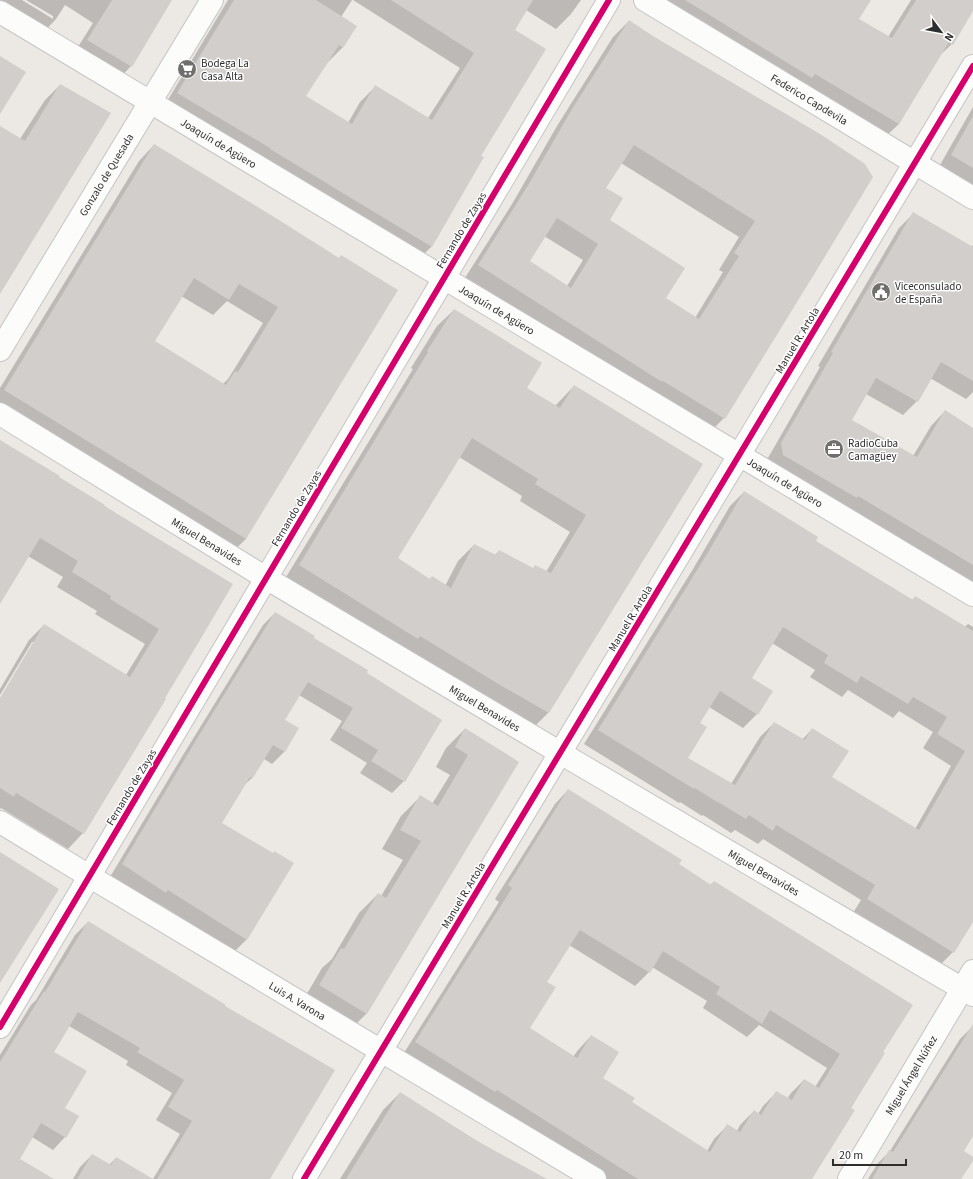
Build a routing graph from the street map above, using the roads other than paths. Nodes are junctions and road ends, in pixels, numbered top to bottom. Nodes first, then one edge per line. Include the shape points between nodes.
1 (212, 0) edge
2 (609, 0) edge
3 (645, 0) edge
4 (0, 12) edge
5 (973, 66) edge
6 (150, 102) junction
7 (914, 164) junction
8 (973, 198) edge
9 (444, 278) junction
10 (0, 350) edge
11 (0, 414) edge
12 (739, 455) junction
13 (266, 578) junction
14 (973, 595) edge
15 (560, 753) junction
16 (0, 822) edge
17 (89, 876) junction
18 (970, 985) edge
19 (0, 1027) edge
20 (381, 1051) junction
21 (304, 1179) edge
22 (595, 1179) edge
23 (849, 1179) edge

1 - 6 street, Gonzalo de Quesada
2 - 9 street, Fernando de Zayas
3 - 7 street, Federico Capdevila
4 - 6 street, Joaquín de Agüero
5 - 7 street, Manuel R. Artola
6 - 9 street, Joaquín de Agüero
6 - 10 street, Gonzalo de Quesada
7 - 8 street, Federico Capdevila
7 - 12 street, Manuel R. Artola
9 - 12 street, Joaquín de Agüero
9 - 13 street, Fernando de Zayas
11 - 13 street, Miguel Benavides
12 - 14 street, Joaquín de Agüero
12 - 15 street, Manuel R. Artola
13 - 15 street, Miguel Benavides
13 - 17 street, Fernando de Zayas
15 - 18 street, Miguel Benavides
15 - 20 street, Manuel R. Artola
16 - 17 street, Luis A. Varona
17 - 19 street, Fernando de Zayas
17 - 20 street, Luis A. Varona
18 - 23 street, Miguel Ángel Núñez
20 - 21 street, Manuel R. Artola
20 - 22 street, Luis A. Varona

